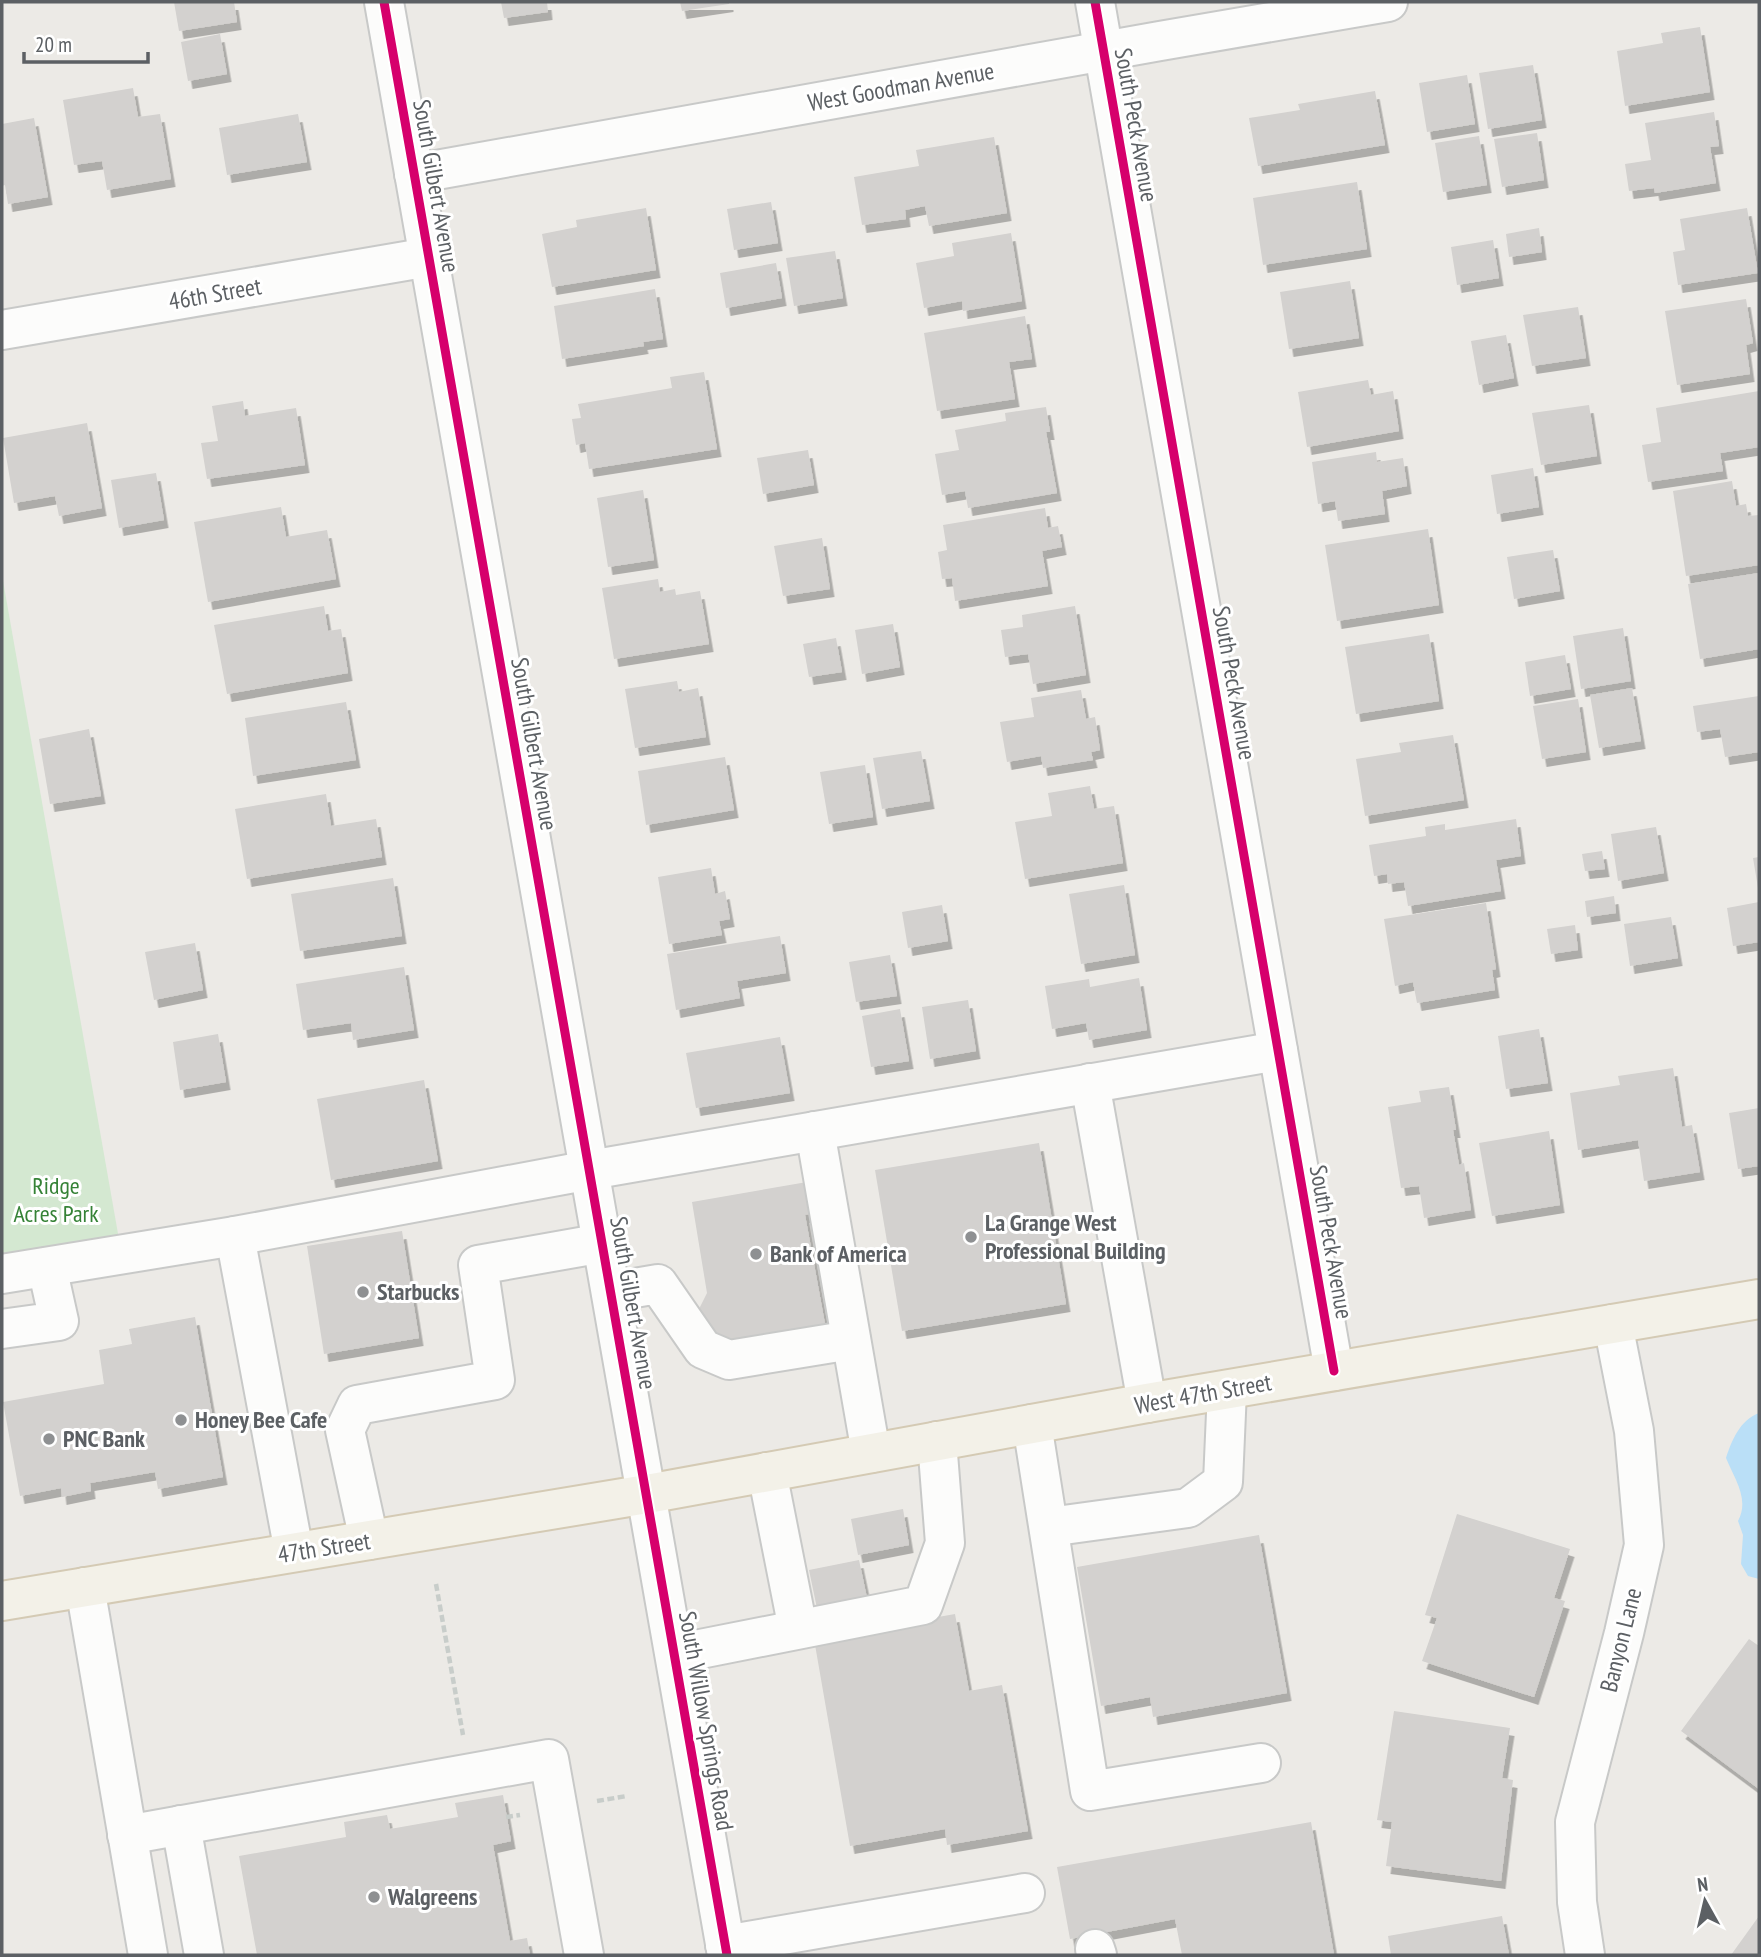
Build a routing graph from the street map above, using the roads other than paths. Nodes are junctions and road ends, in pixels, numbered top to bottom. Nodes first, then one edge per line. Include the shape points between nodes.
1 (384, 2) edge
2 (1095, 2) edge
3 (1388, 2) edge
4 (1104, 51) junction
5 (414, 174) junction
6 (429, 257) junction
7 (2, 330) edge
8 (1278, 1051) junction
9 (1090, 1083) junction
10 (815, 1131) junction
11 (590, 1170) junction
12 (235, 1236) junction
13 (603, 1243) junction
14 (47, 1267) junction
15 (2, 1274) edge
16 (611, 1292) junction
17 (1759, 1299) edge
18 (1613, 1324) junction
19 (2, 1329) edge
20 (851, 1340) junction
21 (1334, 1371) junction
22 (1227, 1390) junction
23 (1147, 1403) junction
24 (1032, 1424) junction
25 (937, 1441) junction
26 (871, 1453) junction
27 (767, 1472) junction
28 (647, 1494) junction
29 (1049, 1527) junction
30 (369, 1540) junction
31 (294, 1552) junction
32 (85, 1587) junction
33 (2, 1601) edge
34 (798, 1629) junction
35 (675, 1654) junction
36 (1261, 1763) dead end
37 (181, 1825) junction
38 (127, 1835) junction
39 (1025, 1893) dead end
40 (726, 1950) edge
41 (148, 1955) edge
42 (204, 1955) edge
43 (584, 1955) edge
44 (1585, 1955) edge

1 - 5 street, South Gilbert Avenue
2 - 4 street, South Peck Avenue
3 - 4 street, West Goodman Avenue
4 - 5 street, West Goodman Avenue
4 - 8 street, South Peck Avenue
5 - 6 street, South Gilbert Avenue
6 - 7 street, 46th Street
6 - 11 street, South Gilbert Avenue
8 - 9 street
8 - 21 street, South Peck Avenue
9 - 10 street
9 - 23 street
10 - 11 street
10 - 20 street
11 - 12 street
11 - 13 street, South Gilbert Avenue
12 - 14 street
12 - 31 street
13 - 16 street, South Gilbert Avenue
13 - 30 street via 478,1265 495,1380 357,1405 345,1430
14 - 15 street
14 - 19 street via 59,1321
16 - 20 street via 659,1284 703,1349 729,1360
16 - 28 street, South Gilbert Avenue
17 - 18 main road, West 47th Street
18 - 21 main road, West 47th Street
18 - 44 street, Banyon Lane via 1634,1431 1644,1545 1575,1822 1577,1902
20 - 26 street
21 - 22 main road, West 47th Street
22 - 23 main road, West 47th Street
22 - 29 street via 1223,1482 1188,1508
23 - 24 main road, West 47th Street
24 - 25 main road, West 47th Street
24 - 29 street
25 - 26 main road, West 47th Street
25 - 34 street via 945,1543 923,1605
26 - 27 main road, West 47th Street
27 - 28 main road, West 47th Street
27 - 34 street
28 - 30 main road, 47th Street
28 - 35 street, South Willow Springs Road
29 - 36 street via 1090,1791
30 - 31 main road, 47th Street
31 - 32 main road, 47th Street
32 - 33 main road, 47th Street
32 - 38 street
34 - 35 street
35 - 40 street, South Willow Springs Road
37 - 38 street
37 - 42 street
37 - 43 street via 550,1759
38 - 41 street
39 - 40 street

